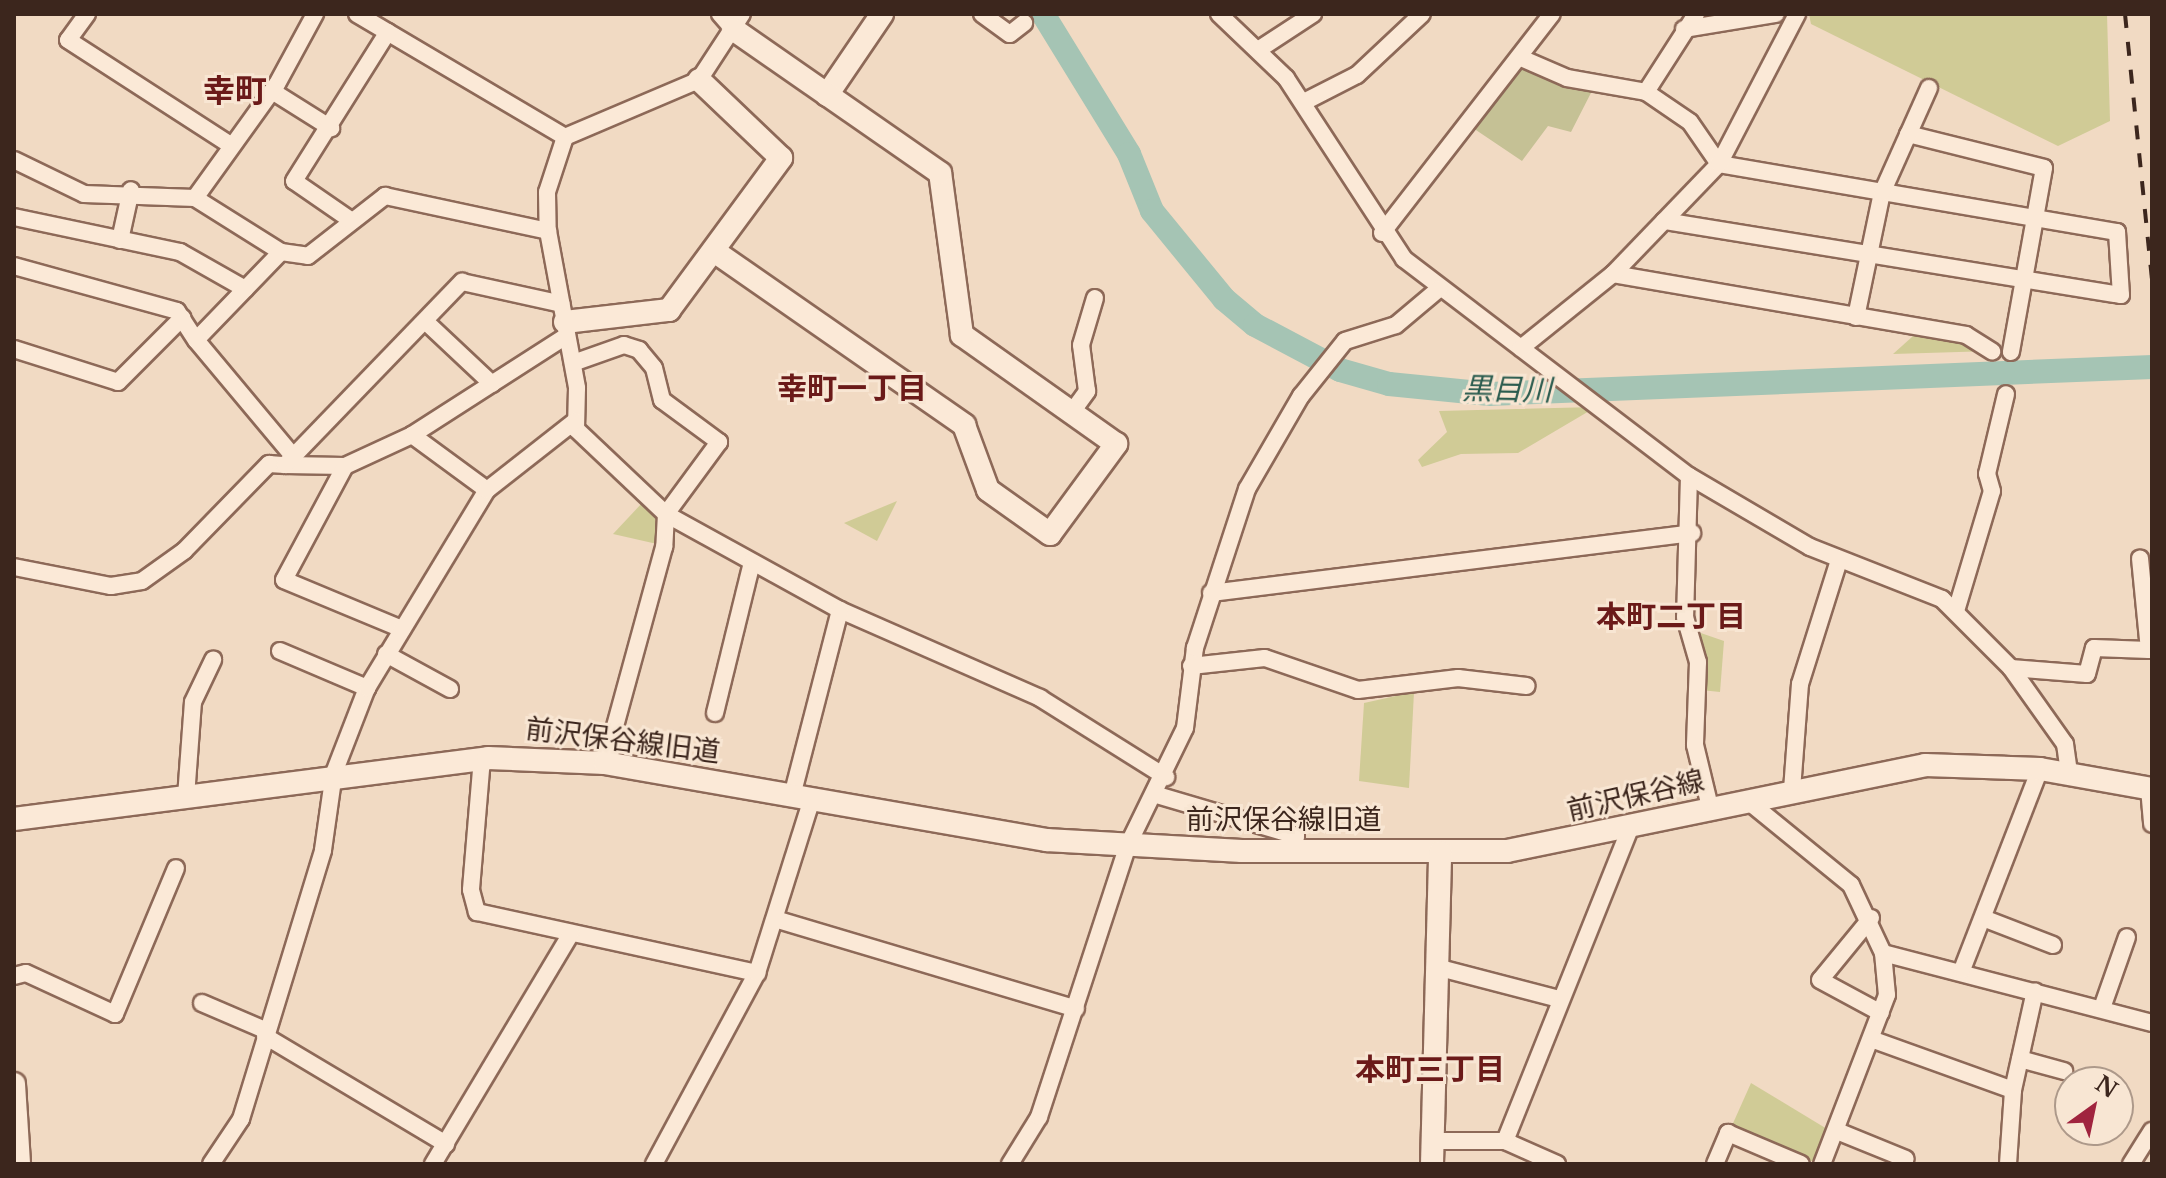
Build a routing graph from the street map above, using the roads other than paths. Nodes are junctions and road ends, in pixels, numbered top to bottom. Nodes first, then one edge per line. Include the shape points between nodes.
1 (87, 14) edge
2 (315, 14) edge
3 (357, 14) edge
4 (882, 14) edge
5 (982, 14) edge
6 (1219, 14) edge
7 (1313, 14) edge
8 (1422, 14) edge
9 (1552, 14) edge
10 (1696, 14) edge
11 (1776, 14) edge
12 (1797, 14) edge
13 (732, 19) edge
14 (1024, 23) dead end
15 (1684, 29) junction
16 (388, 32) junction
17 (1258, 50) junction
18 (1521, 58) junction
19 (699, 80) junction
20 (1929, 88) dead end
21 (272, 91) junction
22 (1646, 92) junction
23 (827, 95) junction
24 (1304, 102) junction
25 (331, 128) junction
26 (1908, 134) junction
27 (565, 137) junction
28 (230, 145) junction
29 (14, 160) edge
30 (1719, 164) junction
31 (131, 190) junction
32 (1882, 193) junction
33 (195, 198) junction
34 (14, 217) edge
35 (2032, 217) junction
36 (352, 221) junction
37 (1664, 221) junction
38 (548, 231) junction
39 (1382, 233) junction
40 (120, 240) junction
41 (714, 251) junction
42 (281, 252) junction
43 (1868, 256) junction
44 (14, 266) edge
45 (1613, 274) junction
46 (2022, 280) junction
47 (1440, 288) junction
48 (245, 289) junction
49 (1095, 298) dead end
50 (1856, 317) junction
51 (182, 318) junction
52 (425, 321) junction
53 (564, 321) junction
54 (196, 340) junction
55 (1521, 348) junction
56 (14, 349) edge
57 (1992, 351) dead end
58 (2011, 352) dead end
59 (573, 363) junction
60 (492, 384) junction
61 (2006, 394) dead end
62 (1072, 412) junction
63 (575, 421) junction
64 (412, 435) junction
65 (289, 460) junction
66 (345, 466) junction
67 (1689, 476) junction
68 (487, 490) junction
69 (666, 514) junction
70 (1692, 533) junction
71 (2140, 558) dead end
72 (1839, 560) junction
73 (752, 562) junction
74 (14, 567) edge
75 (1211, 593) junction
76 (840, 610) junction
77 (1956, 611) junction
78 (402, 629) junction
79 (280, 651) dead end
80 (386, 654) junction
81 (213, 660) dead end
82 (1191, 666) junction
83 (2011, 668) junction
84 (1527, 686) dead end
85 (367, 688) junction
86 (450, 689) dead end
87 (715, 713) dead end
88 (482, 758) junction
89 (605, 763) junction
90 (2040, 769) junction
91 (334, 773) junction
92 (2069, 773) junction
93 (1166, 777) junction
94 (2150, 788) edge
95 (1792, 790) junction
96 (1157, 795) junction
97 (186, 797) junction
98 (802, 798) junction
99 (1748, 801) junction
100 (1711, 811) junction
101 (14, 819) edge
102 (2152, 824) edge
103 (1629, 831) junction
104 (1127, 847) junction
105 (1294, 850) junction
106 (1440, 852) junction
107 (176, 868) dead end
108 (1871, 918) junction
109 (1983, 918) junction
110 (775, 919) junction
111 (571, 933) junction
112 (2127, 937) dead end
113 (2053, 945) dead end
114 (1883, 953) junction
115 (1440, 968) junction
116 (1962, 970) junction
117 (757, 973) junction
118 (14, 976) edge
119 (2035, 991) junction
120 (1559, 999) junction
121 (202, 1003) dead end
122 (2102, 1008) junction
123 (1076, 1009) junction
124 (1881, 1013) junction
125 (2152, 1023) edge
126 (265, 1033) junction
127 (1871, 1039) junction
128 (2020, 1059) junction
129 (2054, 1068) edge
130 (14, 1084) edge
131 (2013, 1090) junction
132 (1837, 1131) junction
133 (2152, 1131) edge
134 (1433, 1141) junction
135 (1505, 1141) junction
136 (446, 1144) junction
137 (1906, 1159) dead end
138 (19, 1164) edge
139 (211, 1164) edge
140 (433, 1164) edge
141 (654, 1164) edge
142 (1010, 1164) edge
143 (1432, 1164) edge
144 (1557, 1164) edge
145 (1715, 1164) edge
146 (1801, 1164) edge
147 (1822, 1164) edge
148 (2008, 1164) edge
149 (2131, 1164) edge

1 - 28 street via 68,40
2 - 21 street
3 - 16 street
4 - 23 street
5 - 14 street via 1010,34
6 - 17 street
7 - 17 street
8 - 24 street via 1357,75
9 - 18 street
10 - 15 street
11 - 15 street
12 - 30 street
13 - 19 street
13 - 23 street
15 - 22 street
16 - 25 street
16 - 27 street
17 - 24 street
18 - 22 street via 1567,78
18 - 39 street
19 - 27 street
19 - 41 street via 781,158
20 - 26 street
21 - 25 street
21 - 28 street
22 - 30 street via 1690,122
23 - 62 street via 940,173 962,335
24 - 39 street
25 - 36 street via 294,181
26 - 32 street
26 - 35 street via 2044,168
27 - 38 street via 547,192
28 - 33 street
29 - 31 street via 84,194
30 - 32 street
30 - 37 street
31 - 33 street
31 - 40 street
32 - 35 street
32 - 43 street
33 - 42 street
34 - 40 street
35 - 46 street
35 - 46 street via 2117,232 2121,295
36 - 38 street via 385,196
36 - 42 street via 308,256
37 - 43 street
37 - 45 street
38 - 53 street
39 - 47 street
40 - 48 street via 180,252
41 - 53 street via 669,310
41 - 62 street via 964,425 988,490 1050,534 1116,444
42 - 48 street
43 - 46 street
43 - 50 street
44 - 51 street
45 - 50 street
45 - 55 street
46 - 58 street
47 - 55 street
47 - 75 street via 1396,325 1345,341 1314,380 1247,489
48 - 54 street
49 - 62 street via 1081,345 1087,391
50 - 57 street via 1966,335
51 - 54 street
51 - 56 street via 118,382
52 - 53 street via 462,282
52 - 60 street
52 - 65 street
53 - 59 street
53 - 60 street
54 - 65 street
55 - 67 street
59 - 63 street
59 - 69 street via 624,345 639,350 654,368 662,400 719,442
60 - 64 street
61 - 77 street via 1987,474 1992,491
63 - 68 street
63 - 69 street via 580,434
64 - 66 street
64 - 68 street
65 - 66 street
65 - 74 street via 269,464 184,551 142,581 111,586
66 - 78 street via 284,580
67 - 70 street
67 - 72 street
68 - 78 street
69 - 73 street
69 - 89 street via 664,547
70 - 75 street
70 - 100 street via 1685,617 1698,662 1695,745
71 - 83 street via 2149,650 2094,648 2087,674
72 - 77 street via 1942,599
72 - 95 street via 1803,672
73 - 76 street
73 - 87 street
75 - 82 street
76 - 93 street via 1040,698
76 - 98 street
77 - 83 street
78 - 80 street
79 - 85 street
80 - 85 street
80 - 86 street
81 - 97 street via 193,702
82 - 84 street via 1265,658 1358,690 1458,678
82 - 93 street via 1185,728
83 - 92 street via 2065,744
85 - 91 street
88 - 89 street, 前沢保谷線旧道
88 - 91 street, 前沢保谷線旧道
88 - 111 street via 471,905
89 - 98 street, 前沢保谷線旧道
90 - 92 street, 前沢保谷線
90 - 95 street, 前沢保谷線 via 1925,765
90 - 109 street
91 - 97 street, 前沢保谷線旧道
91 - 126 street via 323,850
92 - 94 street, 前沢保谷線
93 - 96 street
94 - 102 street
95 - 99 street, 前沢保谷線
96 - 104 street
96 - 105 street via 1296,836
97 - 101 street, 前沢保谷線旧道
98 - 104 street, 前沢保谷線旧道
98 - 110 street
99 - 100 street, 前沢保谷線
99 - 108 street via 1851,885
100 - 103 street, 前沢保谷線
103 - 106 street, 前沢保谷線 via 1507,851
103 - 120 street
104 - 105 street, 前沢保谷線旧道
104 - 123 street
105 - 106 street, 前沢保谷線旧道
106 - 115 street
107 - 118 street via 115,1014 26,973
108 - 114 street
108 - 124 street via 1820,980
109 - 113 street
109 - 116 street
110 - 117 street
110 - 123 street
111 - 117 street
111 - 136 street
112 - 122 street
114 - 116 street
114 - 124 street
115 - 120 street
115 - 134 street
116 - 119 street
117 - 141 street
119 - 122 street
119 - 128 street
120 - 135 street
121 - 126 street
122 - 125 street
123 - 142 street via 1039,1117
124 - 127 street
126 - 136 street
126 - 139 street via 241,1119
127 - 131 street
127 - 132 street
128 - 129 street
128 - 131 street
130 - 138 street
131 - 148 street
132 - 137 street
132 - 147 street
133 - 149 street
134 - 135 street
134 - 143 street
135 - 144 street
136 - 140 street
145 - 146 street via 1728,1133

